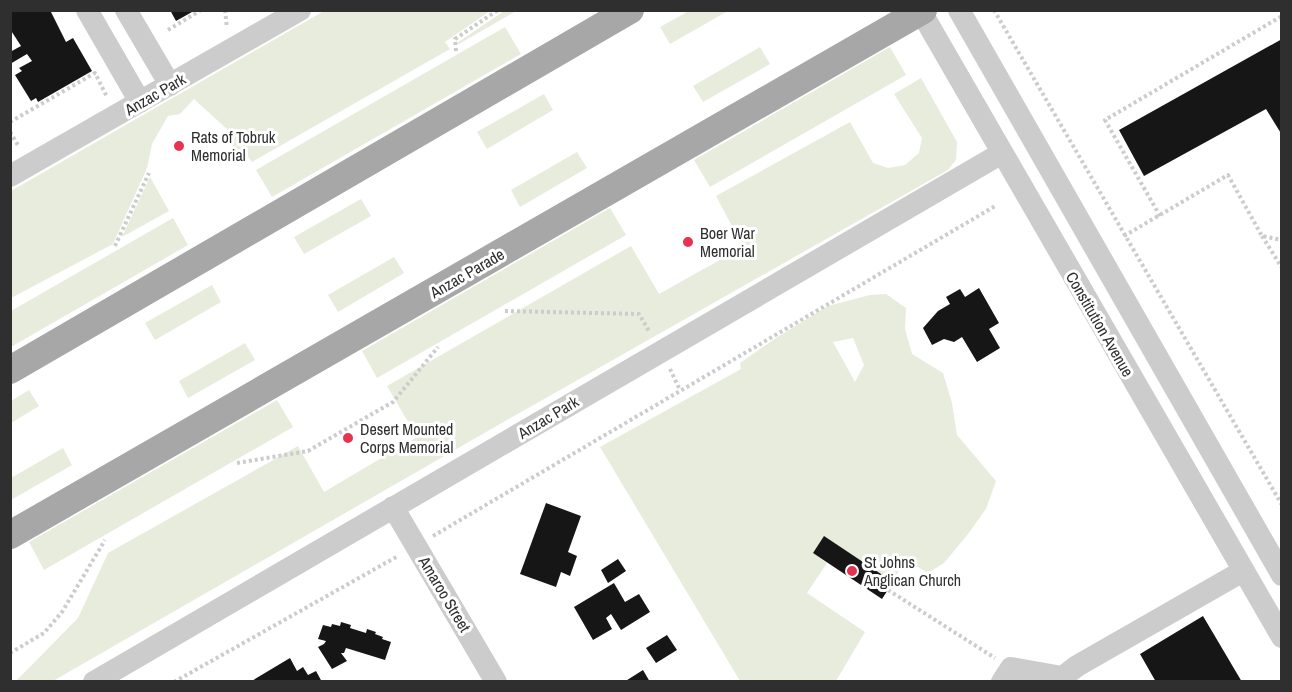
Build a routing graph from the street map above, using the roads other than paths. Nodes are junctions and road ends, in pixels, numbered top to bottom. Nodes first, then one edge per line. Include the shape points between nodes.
1 (87, 10) edge
2 (126, 10) edge
3 (300, 10) edge
4 (630, 10) edge
5 (959, 10) edge
6 (921, 11) edge
7 (170, 85) junction
8 (140, 102) junction
9 (1002, 153) junction
10 (10, 176) edge
11 (10, 370) edge
12 (393, 507) junction
13 (10, 535) edge
14 (1243, 571) junction
15 (1281, 575) edge
16 (1281, 636) edge
17 (1007, 675) edge
18 (1061, 679) edge
19 (94, 681) edge
20 (496, 681) edge

1 - 8 street
2 - 7 street
3 - 7 street, Anzac Park
4 - 11 main road
5 - 15 street, Constitution Avenue
6 - 9 street, Constitution Avenue
6 - 13 main road, Anzac Parade
7 - 8 street, Anzac Park
8 - 10 street, Anzac Park
9 - 12 street, Anzac Park
9 - 14 street, Constitution Avenue
12 - 19 street, Anzac Park
12 - 20 street, Amaroo Street
14 - 16 street, Constitution Avenue
14 - 18 street
17 - 18 street

